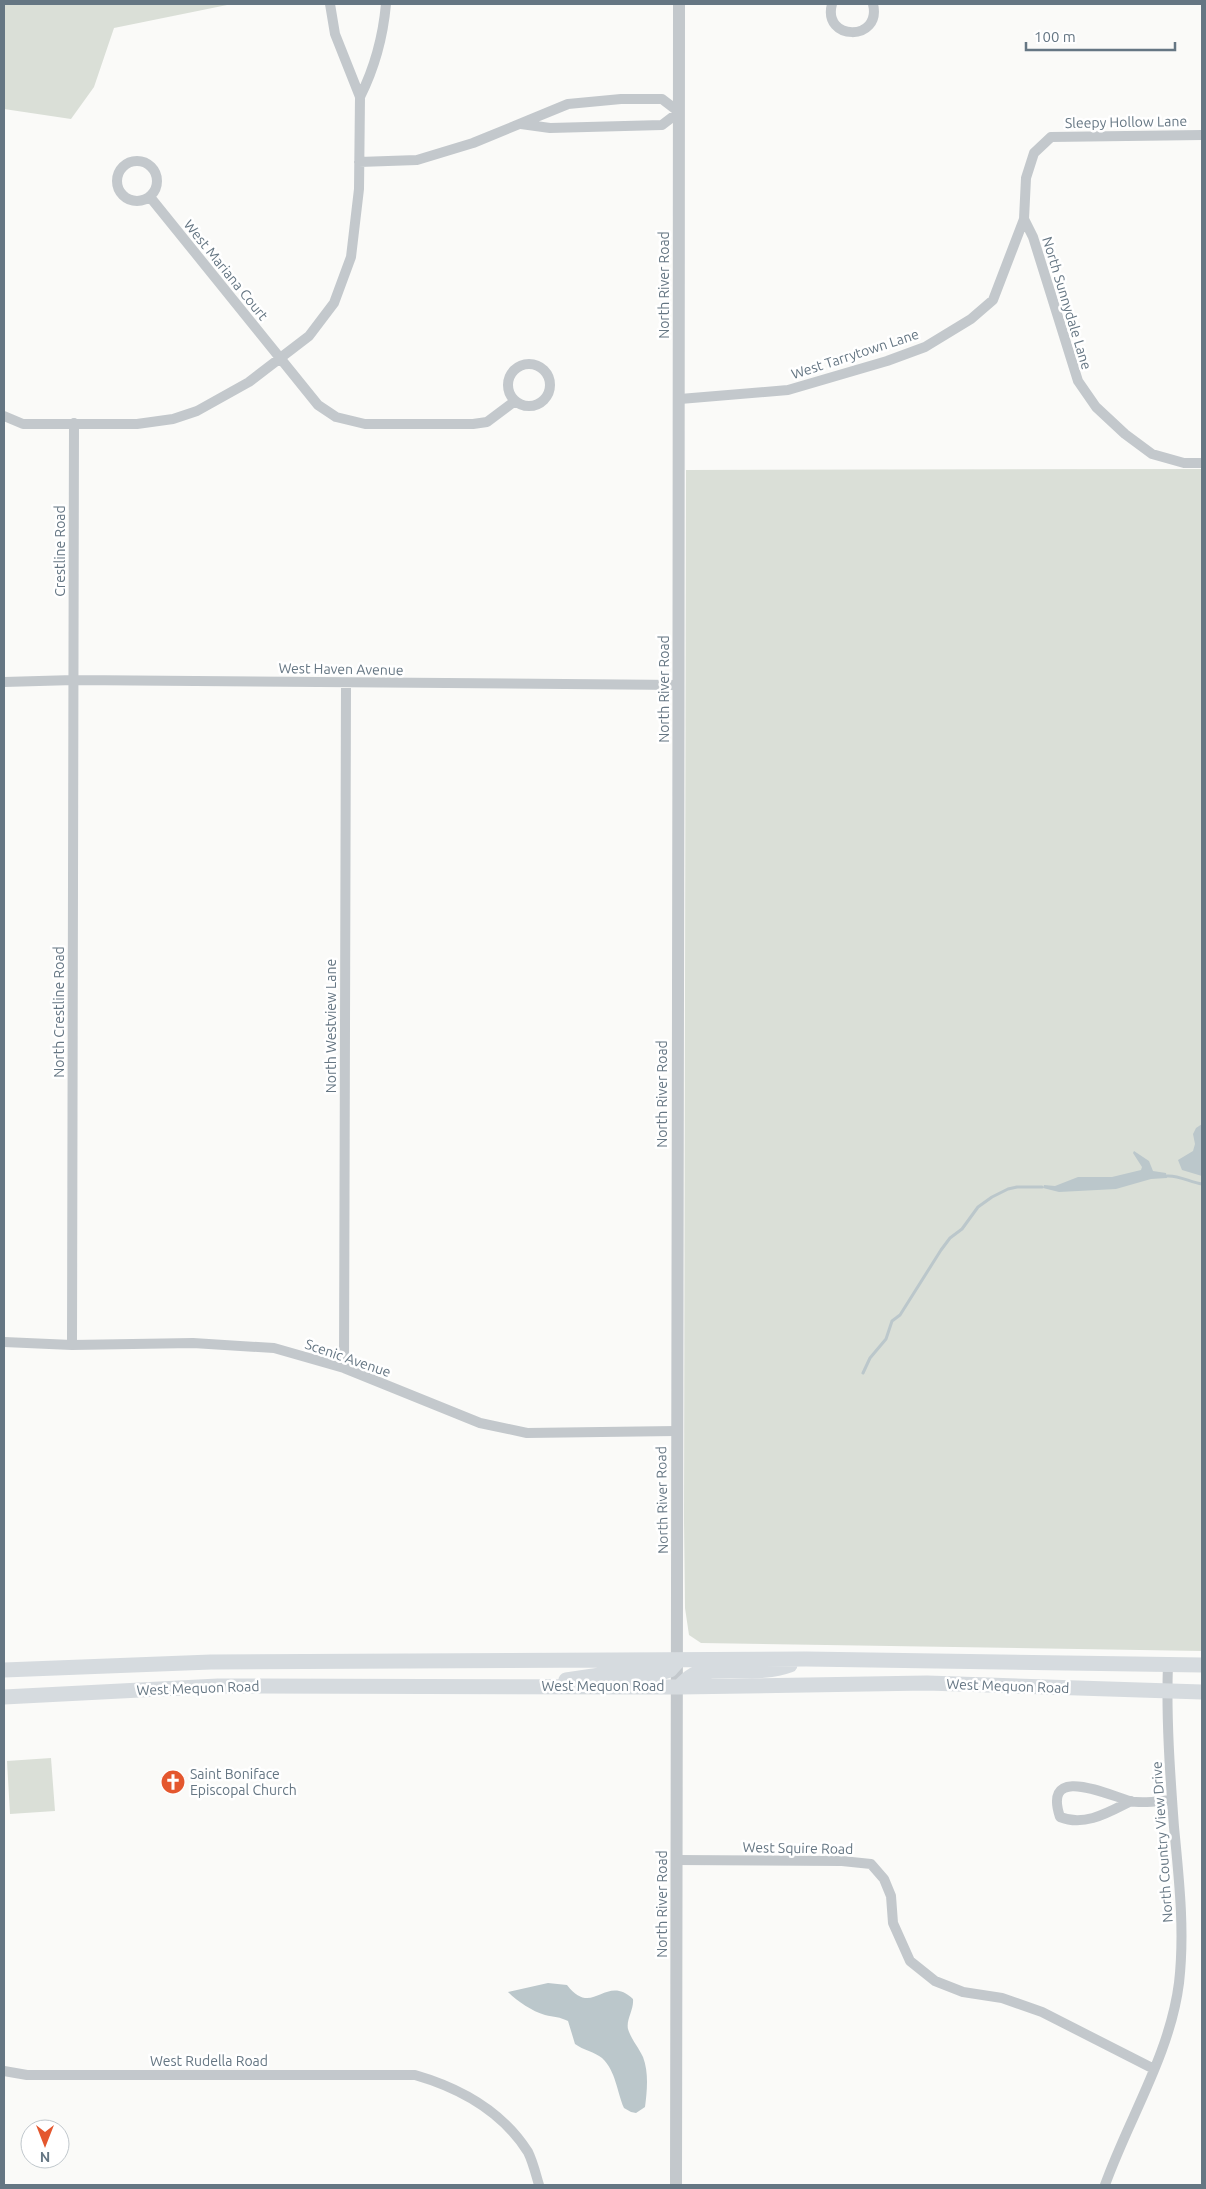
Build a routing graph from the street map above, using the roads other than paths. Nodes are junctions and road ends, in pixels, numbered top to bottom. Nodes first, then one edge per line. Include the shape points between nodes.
1 (330, 4) edge
2 (386, 4) edge
3 (679, 4) edge
4 (832, 4) edge
5 (873, 4) edge
6 (360, 97) junction
7 (679, 112) junction
8 (521, 124) junction
9 (1202, 135) edge
10 (359, 162) junction
11 (150, 198) junction
12 (1024, 219) junction
13 (281, 360) junction
14 (680, 399) junction
15 (515, 401) junction
16 (4, 416) edge
17 (74, 423) junction
18 (1202, 463) edge
19 (74, 680) junction
20 (4, 682) edge
21 (346, 683) junction
22 (679, 685) junction
23 (4, 1342) edge
24 (72, 1345) junction
25 (344, 1368) junction
26 (676, 1431) junction
27 (806, 1659) junction
28 (679, 1660) junction
29 (1168, 1664) junction
30 (1202, 1665) edge
31 (4, 1670) edge
32 (540, 1686) junction
33 (679, 1687) junction
34 (1167, 1691) junction
35 (1202, 1692) edge
36 (4, 1697) edge
37 (1172, 1800) junction
38 (1132, 1801) junction
39 (677, 1860) junction
40 (1154, 2069) junction
41 (4, 2071) edge
42 (539, 2185) edge
43 (676, 2185) edge
44 (1104, 2185) edge

1 - 6 street via 335,34
2 - 6 street via 374,69
3 - 7 street, North River Road
4 - 5 street via 833,20 837,26 851,33 869,25
6 - 10 street
7 - 8 street via 662,125 550,128
7 - 8 street via 662,99 621,99 568,104
7 - 14 street, North River Road
8 - 10 street via 417,160
9 - 12 street, Sleepy Hollow Lane via 1051,137 1034,153 1026,178
10 - 13 street via 351,257 334,303 309,336
11 - 11 street via 157,179 151,166 138,161 125,165 116,182 121,194 138,202
11 - 13 street, West Mariana Court
12 - 14 street, West Tarrytown Lane via 993,300 971,320 925,347 788,390
12 - 18 street, North Sunnydale Lane via 1033,238 1078,381 1096,407 1152,454 1184,463
13 - 15 street, West Mariana Court via 318,405 336,416 365,424 487,422
13 - 17 street via 197,411 173,419 137,424
14 - 22 street, North River Road
15 - 15 street via 535,405 546,396 549,382 543,370 524,365 513,371 508,383 510,396
16 - 17 street via 23,424
17 - 19 street, Crestline Road
19 - 20 street, West Haven Avenue
19 - 21 street, West Haven Avenue
19 - 24 street, North Crestline Road
21 - 22 street, West Haven Avenue
21 - 25 street, North Westview Lane
22 - 26 street, North River Road
23 - 24 street, Scenic Avenue
24 - 25 street, Scenic Avenue via 193,1343 274,1348
25 - 26 street, Scenic Avenue via 480,1423 527,1433
26 - 28 street, North River Road
27 - 28 main road, West Mequon Road
27 - 29 main road, West Mequon Road
27 - 33 main road via 781,1668 753,1672 698,1673
28 - 31 main road, West Mequon Road via 201,1662
28 - 32 main road via 670,1670 658,1674 588,1676
28 - 33 street, North River Road
29 - 30 main road, West Mequon Road
29 - 34 street, North Country View Drive
32 - 33 main road, West Mequon Road
32 - 36 main road, West Mequon Road via 218,1686
33 - 34 main road, West Mequon Road via 927,1683
33 - 39 street, North River Road
34 - 35 main road, West Mequon Road
34 - 37 street, North Country View Drive
37 - 38 street
37 - 40 street, North Country View Drive via 1182,1912 1179,1983 1168,2032
38 - 38 street via 1088,1820 1072,1822 1060,1817 1056,1804 1059,1794 1068,1786 1100,1789
39 - 40 street, West Squire Road via 871,1864 884,1879 891,1896 894,1923 910,1961 935,1981 963,1992 1002,1998 1042,2012
39 - 43 street, North River Road
40 - 44 street, North Country View Drive
41 - 42 street, West Rudella Road via 27,2075 415,2075 447,2084 500,2119 528,2153

